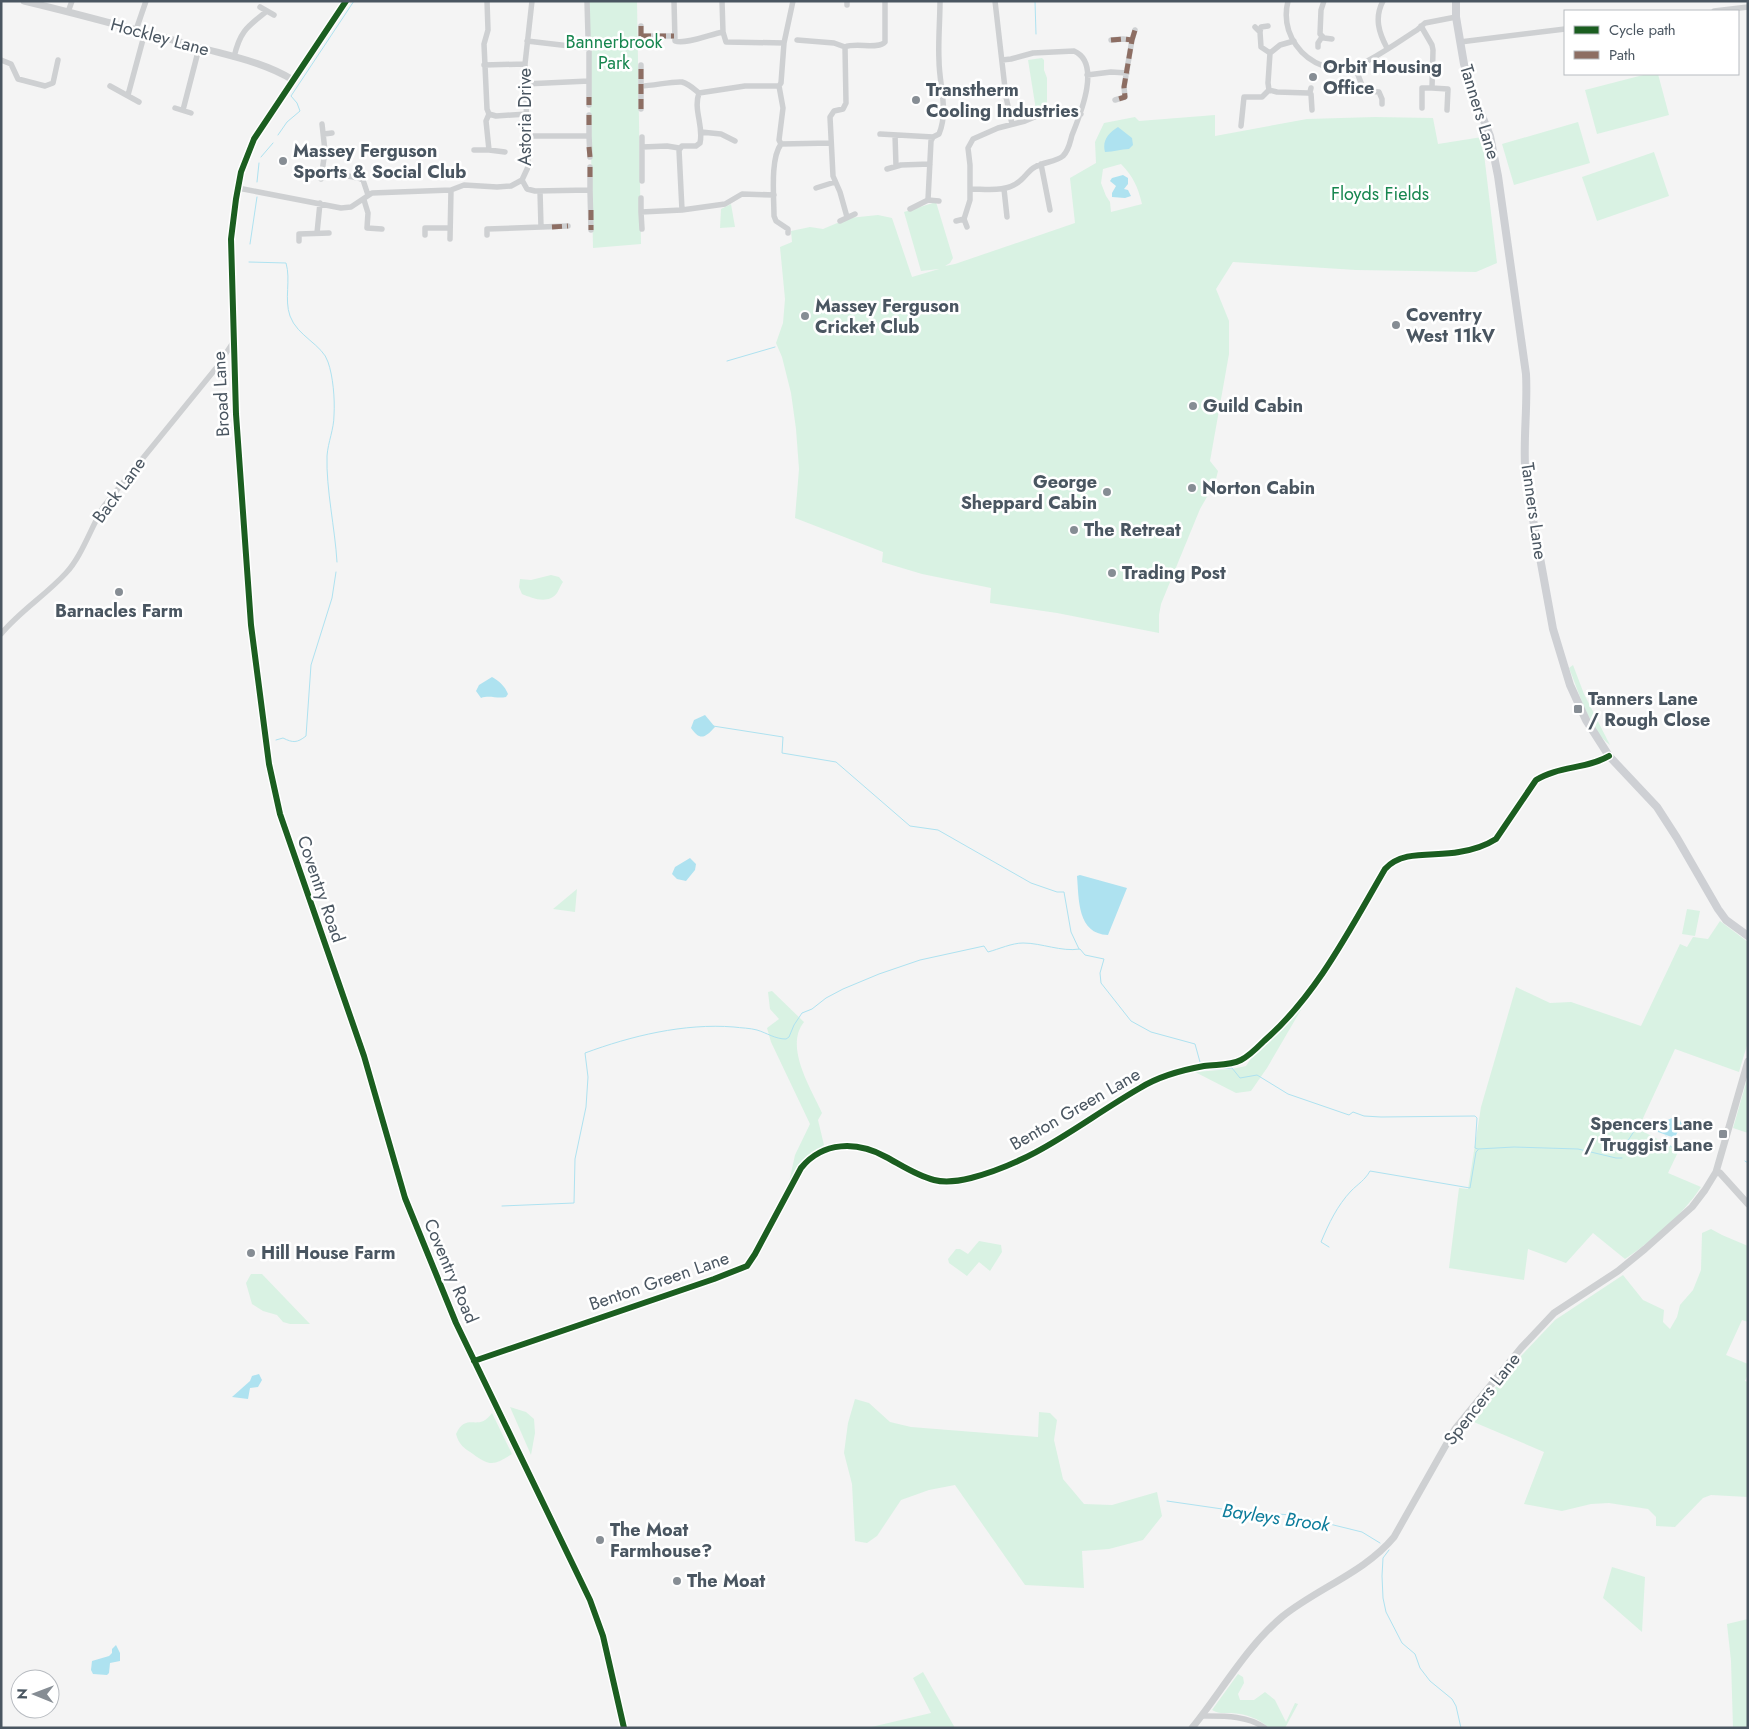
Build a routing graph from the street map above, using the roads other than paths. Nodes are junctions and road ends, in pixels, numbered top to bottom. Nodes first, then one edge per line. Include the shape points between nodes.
1 (24, 1) edge
2 (72, 1) edge
3 (146, 1) edge
4 (346, 1) edge
5 (487, 1) edge
6 (532, 1) edge
7 (587, 1) edge
8 (674, 1) edge
9 (722, 1) edge
10 (792, 1) edge
11 (886, 1) edge
12 (940, 1) edge
13 (995, 1) edge
14 (1280, 1) edge
15 (1324, 1) edge
16 (1383, 1) edge
17 (1456, 1) edge
18 (1288, 2) edge
19 (260, 7) dead end
20 (1748, 7) edge
21 (1722, 10) edge
22 (267, 11) junction
23 (68, 12) junction
24 (274, 15) dead end
25 (1456, 17) junction
26 (641, 26) dead end
27 (1268, 26) dead end
28 (1421, 26) junction
29 (1255, 27) dead end
30 (1564, 29) edge
31 (136, 30) junction
32 (1135, 30) dead end
33 (145, 32) junction
34 (722, 32) junction
35 (1260, 32) junction
36 (588, 36) dead end
37 (641, 36) junction
38 (674, 36) junction
39 (1322, 37) junction
40 (1332, 39) dead end
41 (797, 40) dead end
42 (1111, 40) dead end
43 (1132, 40) junction
44 (527, 41) junction
45 (805, 41) junction
46 (1294, 41) junction
47 (1460, 42) junction
48 (784, 43) junction
49 (641, 44) dead end
50 (845, 47) junction
51 (199, 48) junction
52 (805, 48) dead end
53 (1318, 48) dead end
54 (1387, 48) junction
55 (1270, 53) junction
56 (234, 57) junction
57 (1, 60) edge
58 (58, 60) dead end
59 (1002, 60) junction
60 (525, 64) junction
61 (484, 65) junction
62 (641, 65) dead end
63 (1355, 66) junction
64 (1127, 73) junction
65 (1086, 75) junction
66 (292, 80) junction
67 (589, 81) junction
68 (525, 84) junction
69 (1380, 85) dead end
70 (110, 86) dead end
71 (641, 86) junction
72 (779, 86) junction
73 (1432, 88) junction
74 (1270, 90) junction
75 (1377, 91) junction
76 (699, 93) junction
77 (128, 95) junction
78 (1116, 100) dead end
79 (139, 102) dead end
80 (1382, 104) dead end
81 (589, 105) dead end
82 (175, 108) dead end
83 (1422, 108) dead end
84 (641, 109) dead end
85 (183, 110) junction
86 (1312, 110) dead end
87 (1446, 110) dead end
88 (191, 113) dead end
89 (489, 114) junction
90 (527, 114) junction
91 (1081, 114) junction
92 (589, 115) dead end
93 (322, 124) dead end
94 (1012, 124) junction
95 (1242, 126) dead end
96 (701, 132) junction
97 (332, 133) dead end
98 (324, 134) junction
99 (880, 134) dead end
100 (895, 135) junction
101 (528, 136) junction
102 (589, 136) junction
103 (642, 137) dead end
104 (933, 137) junction
105 (735, 140) dead end
106 (831, 143) junction
107 (781, 144) junction
108 (642, 147) junction
109 (679, 148) junction
110 (474, 150) dead end
111 (489, 150) junction
112 (505, 152) dead end
113 (590, 157) dead end
114 (930, 164) junction
115 (1041, 164) junction
116 (896, 166) junction
117 (590, 167) dead end
118 (887, 169) dead end
119 (323, 171) junction
120 (321, 179) dead end
121 (522, 180) junction
122 (642, 181) dead end
123 (835, 182) junction
124 (238, 188) junction
125 (816, 188) dead end
126 (970, 189) junction
127 (1004, 189) junction
128 (451, 190) junction
129 (590, 190) junction
130 (540, 191) junction
131 (774, 195) junction
132 (366, 197) junction
133 (642, 198) dead end
134 (928, 200) junction
135 (939, 201) dead end
136 (320, 203) junction
137 (910, 209) dead end
138 (682, 210) junction
139 (1050, 210) dead end
140 (641, 212) junction
141 (855, 214) dead end
142 (846, 217) junction
143 (1007, 217) dead end
144 (964, 219) junction
145 (840, 221) dead end
146 (956, 221) dead end
147 (486, 222) dead end
148 (568, 226) dead end
149 (541, 227) junction
150 (967, 227) dead end
151 (382, 228) dead end
152 (450, 228) junction
153 (642, 229) dead end
154 (591, 230) dead end
155 (317, 233) junction
156 (329, 233) dead end
157 (788, 233) dead end
158 (425, 235) dead end
159 (450, 239) dead end
160 (299, 241) dead end
161 (234, 341) junction
162 (1, 634) edge
163 (1609, 756) junction
164 (280, 813) joint
165 (1748, 936) edge
166 (1748, 1061) edge
167 (1716, 1172) junction
168 (1748, 1204) edge
169 (474, 1361) junction
170 (1201, 1716) junction
171 (624, 1728) edge
172 (1192, 1728) edge
173 (1265, 1728) edge

1 - 23 street, Hockley Lane
2 - 23 street
3 - 31 street
4 - 66 street, Broad Lane
5 - 61 street
6 - 44 street, Astoria Drive
7 - 36 street
8 - 38 street
9 - 34 street
10 - 48 street
11 - 50 street via 884,44
12 - 104 street via 938,62 944,109 942,127
13 - 59 street
14 - 18 street
15 - 39 street via 1320,10
16 - 54 street via 1378,23
17 - 25 main road, Tanners Lane
18 - 46 street via 1287,26
19 - 22 street
20 - 21 street
22 - 24 street
22 - 56 street via 241,35
23 - 31 street, Hockley Lane
25 - 28 street via 1430,21
25 - 47 main road, Tanners Lane
26 - 37 street
27 - 35 street via 1261,27
28 - 54 street
28 - 73 street via 1432,45
29 - 35 street
30 - 47 street
31 - 33 street, Hockley Lane
32 - 43 street
33 - 51 street, Hockley Lane
33 - 77 street
34 - 38 street via 679,42
34 - 48 street via 729,43
35 - 55 street via 1261,46
37 - 38 street
37 - 49 street
39 - 40 street
39 - 53 street
41 - 45 street
42 - 43 street
43 - 64 street
44 - 60 street, Astoria Drive
44 - 67 street via 587,48
45 - 50 street via 834,42
45 - 52 street
46 - 55 street via 1280,45
46 - 63 street via 1306,56 1326,67
47 - 163 main road, Tanners Lane via 1469,81 1490,136 1498,176 1528,395 1526,482 1554,630 1580,706
48 - 72 street
50 - 106 street via 846,103 843,109 834,110 831,114
51 - 56 street, Hockley Lane
51 - 85 street
54 - 63 street
55 - 74 street
56 - 66 street, Hockley Lane via 262,65
57 - 58 street via 11,64 18,79 45,86 53,83
59 - 65 street via 1033,53 1074,51 1083,58
59 - 94 street
60 - 61 street
60 - 68 street, Astoria Drive
61 - 89 street
62 - 71 street
63 - 75 street via 1363,88
64 - 65 street
64 - 78 street via 1125,97
65 - 91 street via 1087,91
66 - 124 street, Broad Lane via 254,139
67 - 68 street
67 - 81 street
68 - 90 street, Astoria Drive
69 - 75 street
70 - 77 street
71 - 76 street via 681,82
71 - 84 street
72 - 76 street via 745,86
72 - 107 street via 783,108
73 - 83 street via 1422,88
73 - 87 street via 1448,89
74 - 86 street via 1309,90
74 - 95 street via 1262,97 1244,97
75 - 80 street
76 - 96 street via 696,107
77 - 79 street
82 - 85 street
85 - 88 street
89 - 90 street
89 - 111 street via 486,121
90 - 101 street, Astoria Drive
91 - 94 street via 1049,111
91 - 115 street via 1066,153 1059,159
92 - 102 street
93 - 98 street
94 - 126 street via 980,135 971,142 968,152
96 - 105 street via 721,134
96 - 109 street via 698,145
97 - 98 street
98 - 119 street
99 - 100 street
100 - 104 street
100 - 116 street
101 - 102 street
101 - 121 street, Astoria Drive via 528,167
102 - 113 street
103 - 108 street
104 - 114 street
106 - 107 street
106 - 123 street
107 - 131 street via 775,162
108 - 109 street
108 - 122 street
109 - 138 street
110 - 111 street
111 - 112 street
114 - 116 street
114 - 134 street
115 - 127 street via 1016,184
115 - 139 street
116 - 118 street
117 - 129 street
119 - 120 street
119 - 132 street via 363,180
121 - 128 street, Astoria Drive via 511,186 464,185
121 - 130 street via 527,189
123 - 125 street
123 - 142 street
124 - 136 street, Astoria Drive
124 - 161 street, Broad Lane via 232,239
126 - 127 street
126 - 144 street
127 - 143 street
128 - 132 street, Astoria Drive via 377,192
128 - 152 street
129 - 130 street
129 - 154 street
130 - 149 street
131 - 138 street via 742,194 720,206
131 - 157 street via 775,219 788,229
132 - 136 street, Astoria Drive via 351,207
132 - 151 street via 368,213 364,228
133 - 140 street
134 - 135 street
134 - 137 street
136 - 155 street
138 - 140 street
140 - 153 street
141 - 142 street
142 - 145 street
144 - 146 street
144 - 150 street
147 - 149 street via 487,232
148 - 149 street
152 - 158 street via 425,225
152 - 159 street
155 - 156 street
155 - 160 street via 299,234
161 - 162 street, Back Lane via 217,367 104,506 67,573
161 - 164 street, Broad Lane via 251,626
163 - 165 main road, Tanners Lane via 1657,807 1718,910
163 - 169 street, Benton Green Lane via 1546,774 1536,780 1496,839 1488,844 1459,852 1406,857 1391,863 1384,869 1344,939 1297,1009 1241,1060 1185,1069 1149,1082 1043,1150 969,1178 935,1180 862,1148 842,1146 820,1151 801,1168 747,1266
164 - 169 street, Coventry Road via 364,1056 405,1198
166 - 167 street, Spencers Lane
167 - 168 street
167 - 170 street, Spencers Lane via 1679,1220 1618,1271 1554,1313 1455,1429 1385,1548 1280,1619 1243,1660
169 - 171 street, Coventry Road via 590,1600 604,1636
170 - 172 street, Spencers Lane
170 - 173 street via 1251,1720

